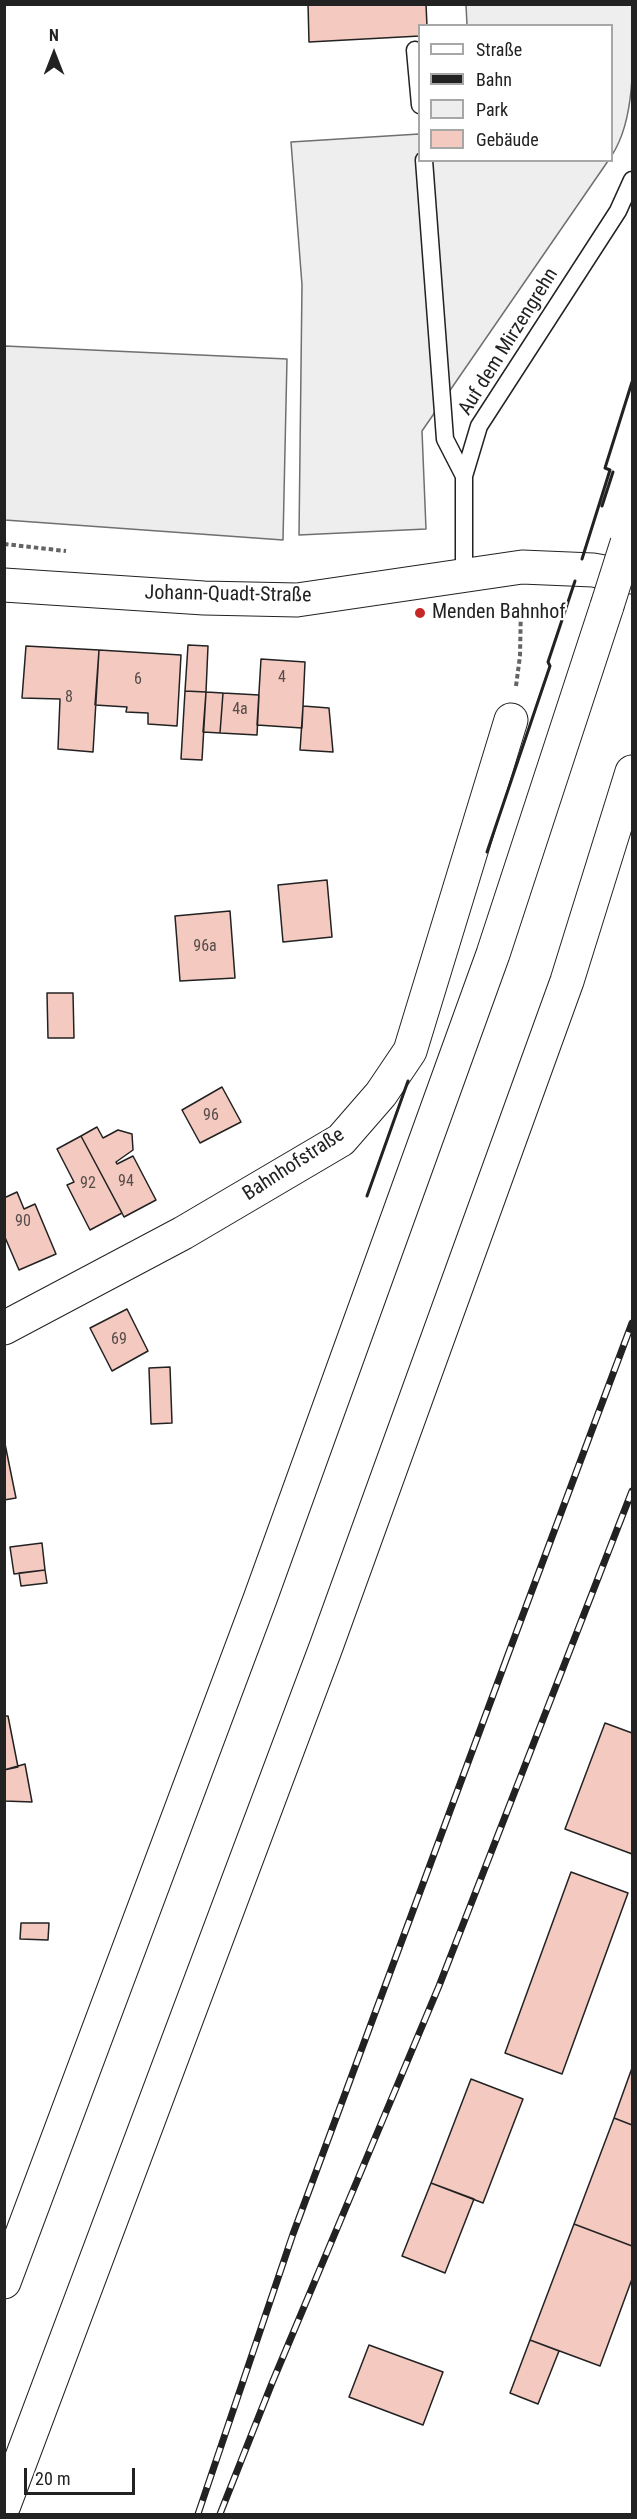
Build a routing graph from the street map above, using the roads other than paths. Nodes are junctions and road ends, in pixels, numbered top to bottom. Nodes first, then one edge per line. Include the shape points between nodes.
1 (415, 50) dead end
2 (418, 83) edge
3 (424, 162) edge
4 (633, 180) edge
5 (464, 476) junction
6 (630, 535) edge
7 (464, 576) junction
8 (633, 576) edge
9 (4, 585) edge
10 (510, 720) road end
11 (633, 772) edge
12 (4, 1328) edge
13 (4, 2282) edge
14 (4, 2505) edge

1 - 2 lane
3 - 5 lane via 445,440
4 - 5 lane, Auf dem Mirzengrehn via 618,211 479,426
5 - 7 lane, Auf dem Mirzengrehn
6 - 13 main road, bridge via 489,965 260,1599
7 - 8 main road, Johann-Quadt-Straße via 522,567
7 - 9 main road, Johann-Quadt-Straße via 297,600
10 - 12 main road, Bahnhofstraße via 410,1051 381,1094 341,1140 183,1233
11 - 14 main road via 567,981 363,1545

